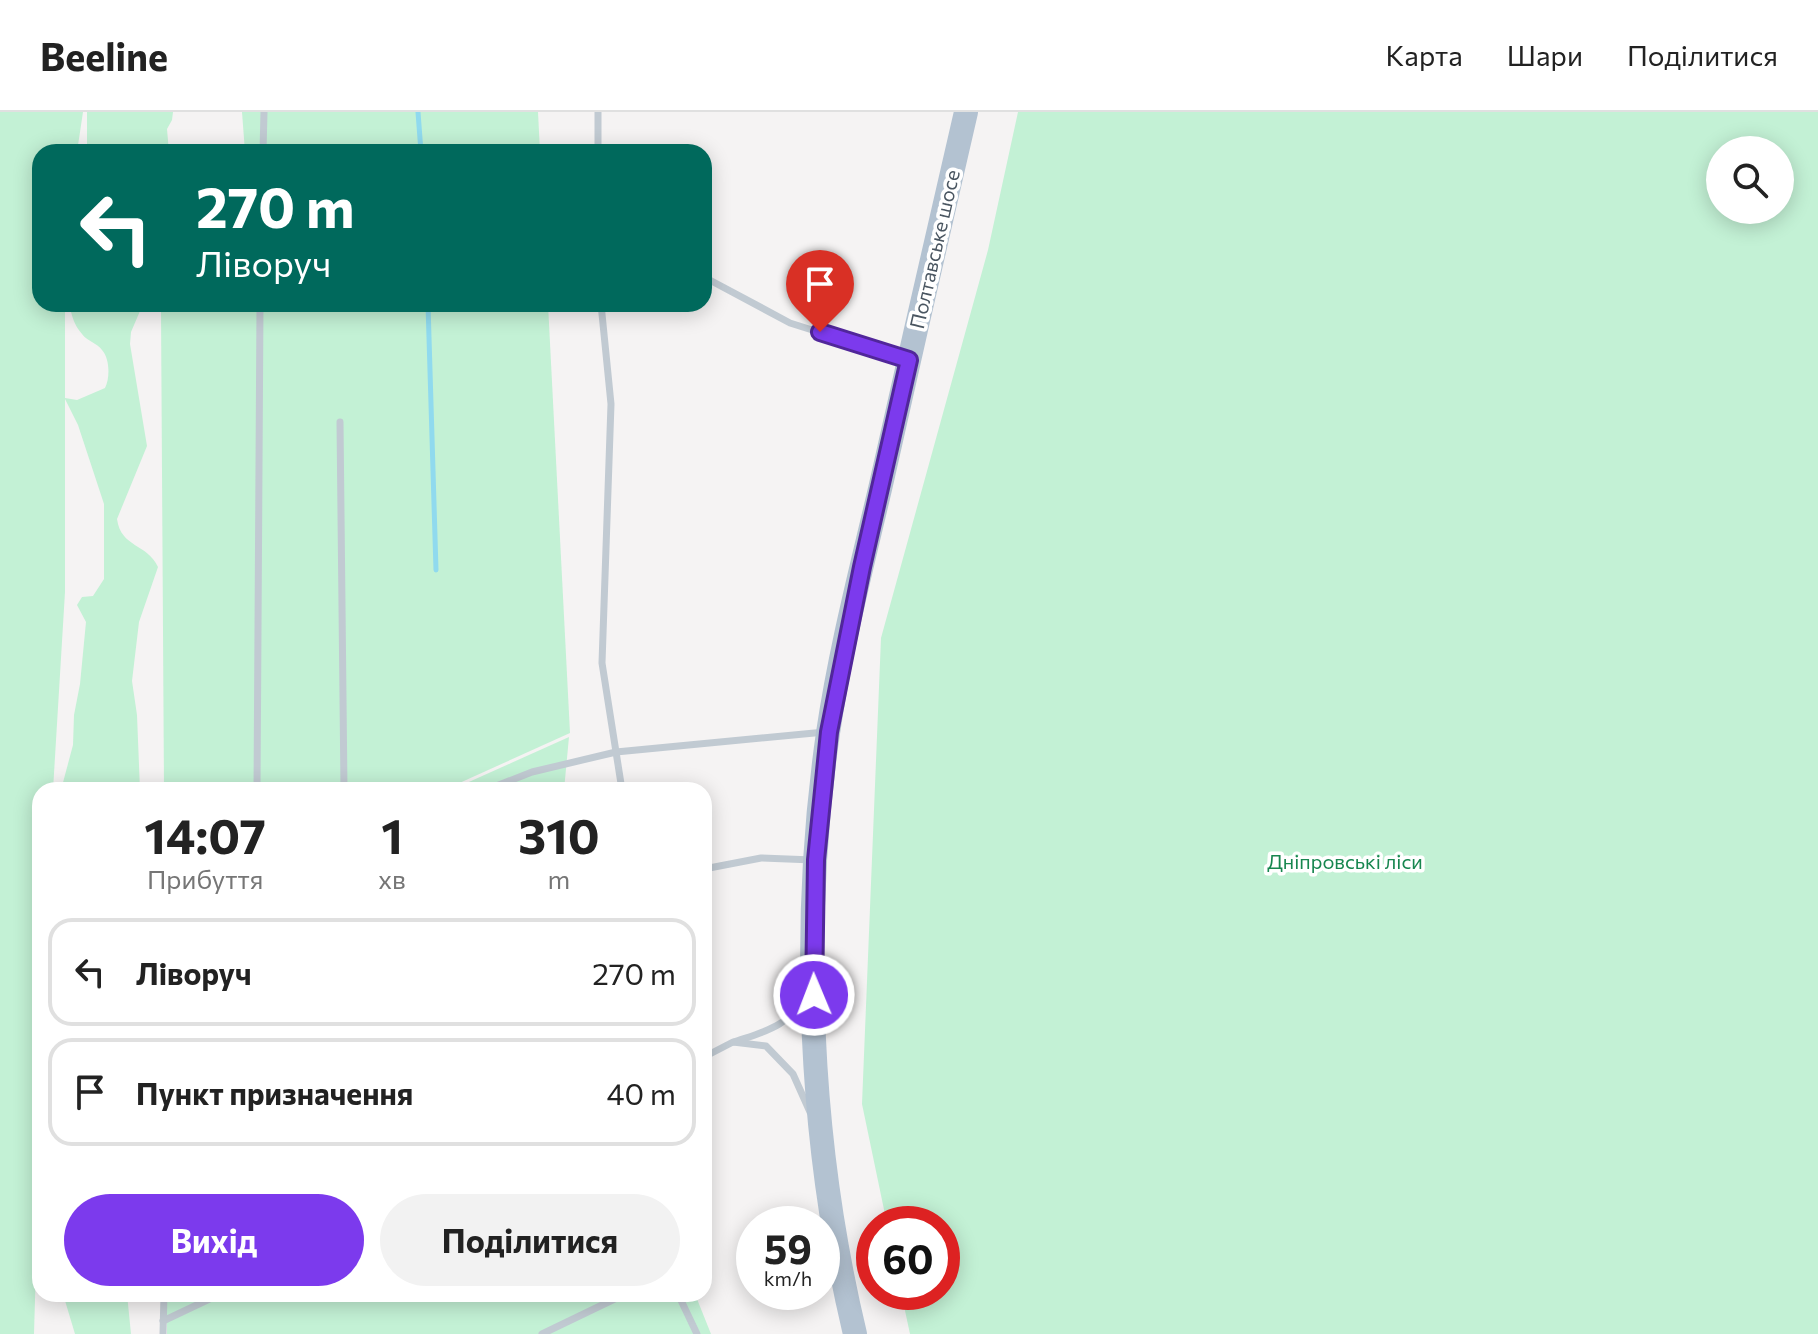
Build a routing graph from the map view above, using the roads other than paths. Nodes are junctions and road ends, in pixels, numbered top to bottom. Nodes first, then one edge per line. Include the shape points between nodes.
1 (264, 112) edge
2 (598, 112) edge
3 (966, 112) edge
4 (263, 144) edge
5 (598, 144) edge
6 (712, 281) edge
7 (260, 312) edge
8 (602, 312) edge
9 (909, 360) junction
10 (340, 422) dead end
11 (829, 732) junction
12 (616, 752) junction
13 (257, 782) edge
14 (344, 782) edge
15 (506, 782) edge
16 (621, 782) edge
17 (816, 860) junction
18 (712, 867) edge
19 (813, 967) junction
20 (733, 1042) junction
21 (712, 1053) edge
22 (822, 1140) junction
23 (164, 1302) edge
24 (203, 1302) edge
25 (608, 1302) edge
26 (682, 1302) edge
27 (163, 1321) junction
28 (163, 1334) edge
29 (542, 1334) edge
30 (697, 1334) edge
31 (855, 1334) edge

1 - 4 lane
2 - 5 lane
3 - 9 main road, Полтавське шосе
6 - 9 lane via 790,323
7 - 13 lane
8 - 12 lane via 611,404 602,663
9 - 11 main road, Полтавське шосе
10 - 14 lane
11 - 12 lane
11 - 17 main road, Полтавське шосе
12 - 15 lane
12 - 16 lane
17 - 18 lane via 761,858
17 - 19 main road, Полтавське шосе
19 - 20 lane via 799,1008 782,1025
19 - 22 main road, Полтавське шосе
20 - 21 lane
20 - 22 lane via 766,1046 793,1074
22 - 31 main road, Полтавське шосе
23 - 27 lane
24 - 27 lane
25 - 29 lane
26 - 30 lane
27 - 28 lane

